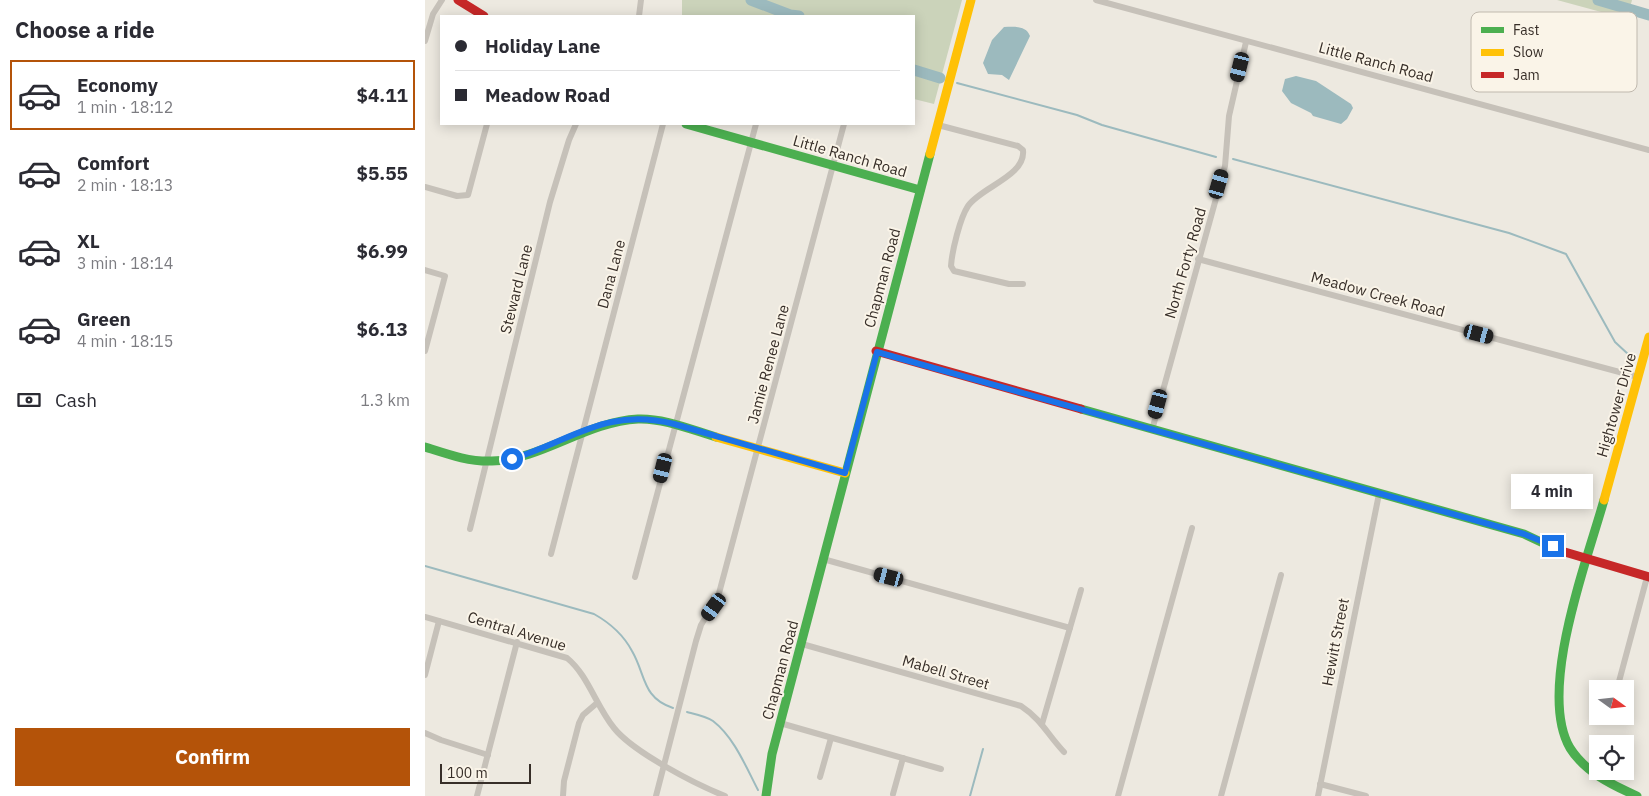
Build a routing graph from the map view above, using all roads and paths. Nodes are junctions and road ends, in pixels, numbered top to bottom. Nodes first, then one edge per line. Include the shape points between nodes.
1 (442, 0) edge
2 (458, 0) edge
3 (971, 0) edge
4 (1096, 0) edge
5 (641, 2) edge
6 (481, 15) edge
7 (639, 15) edge
8 (425, 41) edge
9 (1246, 42) junction
10 (938, 124) junction
11 (487, 125) edge
12 (576, 125) edge
13 (663, 125) edge
14 (690, 125) edge
15 (755, 125) edge
16 (844, 125) edge
17 (751, 142) junction
18 (1649, 150) edge
19 (833, 166) junction
20 (425, 187) edge
21 (920, 190) junction
22 (1198, 259) junction
23 (425, 270) edge
24 (1023, 284) dead end
25 (1649, 337) edge
26 (425, 351) edge
27 (877, 352) junction
28 (1637, 377) junction
29 (674, 424) junction
30 (1152, 430) junction
31 (583, 431) junction
32 (425, 447) edge
33 (758, 449) junction
34 (486, 462) junction
35 (845, 473) junction
36 (1379, 494) junction
37 (1192, 528) dead end
38 (469, 529) dead end
39 (551, 554) dead end
40 (823, 559) junction
41 (1586, 560) junction
42 (1281, 575) dead end
43 (635, 577) dead end
44 (1648, 577) edge
45 (1081, 590) dead end
46 (425, 617) edge
47 (439, 621) junction
48 (1070, 628) junction
49 (517, 642) junction
50 (802, 644) junction
51 (425, 674) edge
52 (1619, 680) edge
53 (597, 703) junction
54 (780, 724) junction
55 (1042, 724) junction
56 (425, 733) edge
57 (831, 738) junction
58 (1064, 752) dead end
59 (488, 755) junction
60 (903, 758) junction
61 (664, 764) junction
62 (941, 769) dead end
63 (820, 777) dead end
64 (1320, 784) junction
65 (893, 794) dead end
66 (477, 796) edge
67 (563, 796) edge
68 (656, 796) edge
69 (725, 796) edge
70 (765, 796) edge
71 (1118, 796) edge
72 (1221, 796) edge
73 (1318, 796) edge
74 (1367, 796) edge
75 (1637, 796) edge

1 - 8 street via 433,14
2 - 6 street
3 - 10 street, Chapman Road
4 - 9 street, Little Ranch Road
5 - 7 street
9 - 18 street, Little Ranch Road
9 - 22 street, North Forty Road via 1229,116 1225,166
10 - 21 street, Chapman Road
10 - 24 street via 1023,150 1021,162 1002,182 977,196 969,206 951,266 954,271 1009,284
11 - 20 street via 468,195 457,196
12 - 34 street, Steward Lane via 550,202
13 - 31 street, Dana Lane
14 - 17 street, Little Ranch Road
15 - 17 street
16 - 19 street, Jamie Renee Lane
17 - 19 street, Little Ranch Road
17 - 29 street
19 - 21 street, Little Ranch Road
19 - 33 street, Jamie Renee Lane
21 - 27 street, Chapman Road
22 - 28 street, Meadow Creek Road
22 - 30 street, North Forty Road
23 - 26 street via 445,276
25 - 28 street, Hightower Drive
27 - 30 street
27 - 35 street, Chapman Road
28 - 41 street, Hightower Drive
29 - 31 street via 632,418
29 - 33 street
29 - 43 street
30 - 36 street
31 - 34 street via 529,454
31 - 39 street, Dana Lane
32 - 34 street
33 - 35 street
33 - 61 street, Jamie Renee Lane via 718,597 701,625 696,641
34 - 38 street, Steward Lane
35 - 40 street, Chapman Road
36 - 41 street via 1524,534
36 - 64 street, Hewitt Street
37 - 71 street
40 - 48 street
40 - 50 street, Chapman Road
41 - 44 street
41 - 75 street, Hightower Drive via 1561,656 1559,687 1563,727 1578,759 1605,779
42 - 72 street
44 - 52 street
45 - 48 street
46 - 47 street, Central Avenue
47 - 49 street, Central Avenue
47 - 51 street
48 - 55 street
49 - 53 street, Central Avenue via 567,658 575,664
49 - 59 street
50 - 54 street, Chapman Road
50 - 55 street, Mabell Street via 1021,706
53 - 61 street, Central Avenue via 623,738
53 - 67 street via 583,714 579,723
54 - 57 street
54 - 70 street, Chapman Road
55 - 58 street, Mabell Street
56 - 59 street
57 - 60 street
57 - 63 street
59 - 66 street
60 - 62 street
60 - 65 street
61 - 68 street, Jamie Renee Lane
61 - 69 street, Central Avenue
64 - 73 street, Hewitt Street
64 - 74 street

